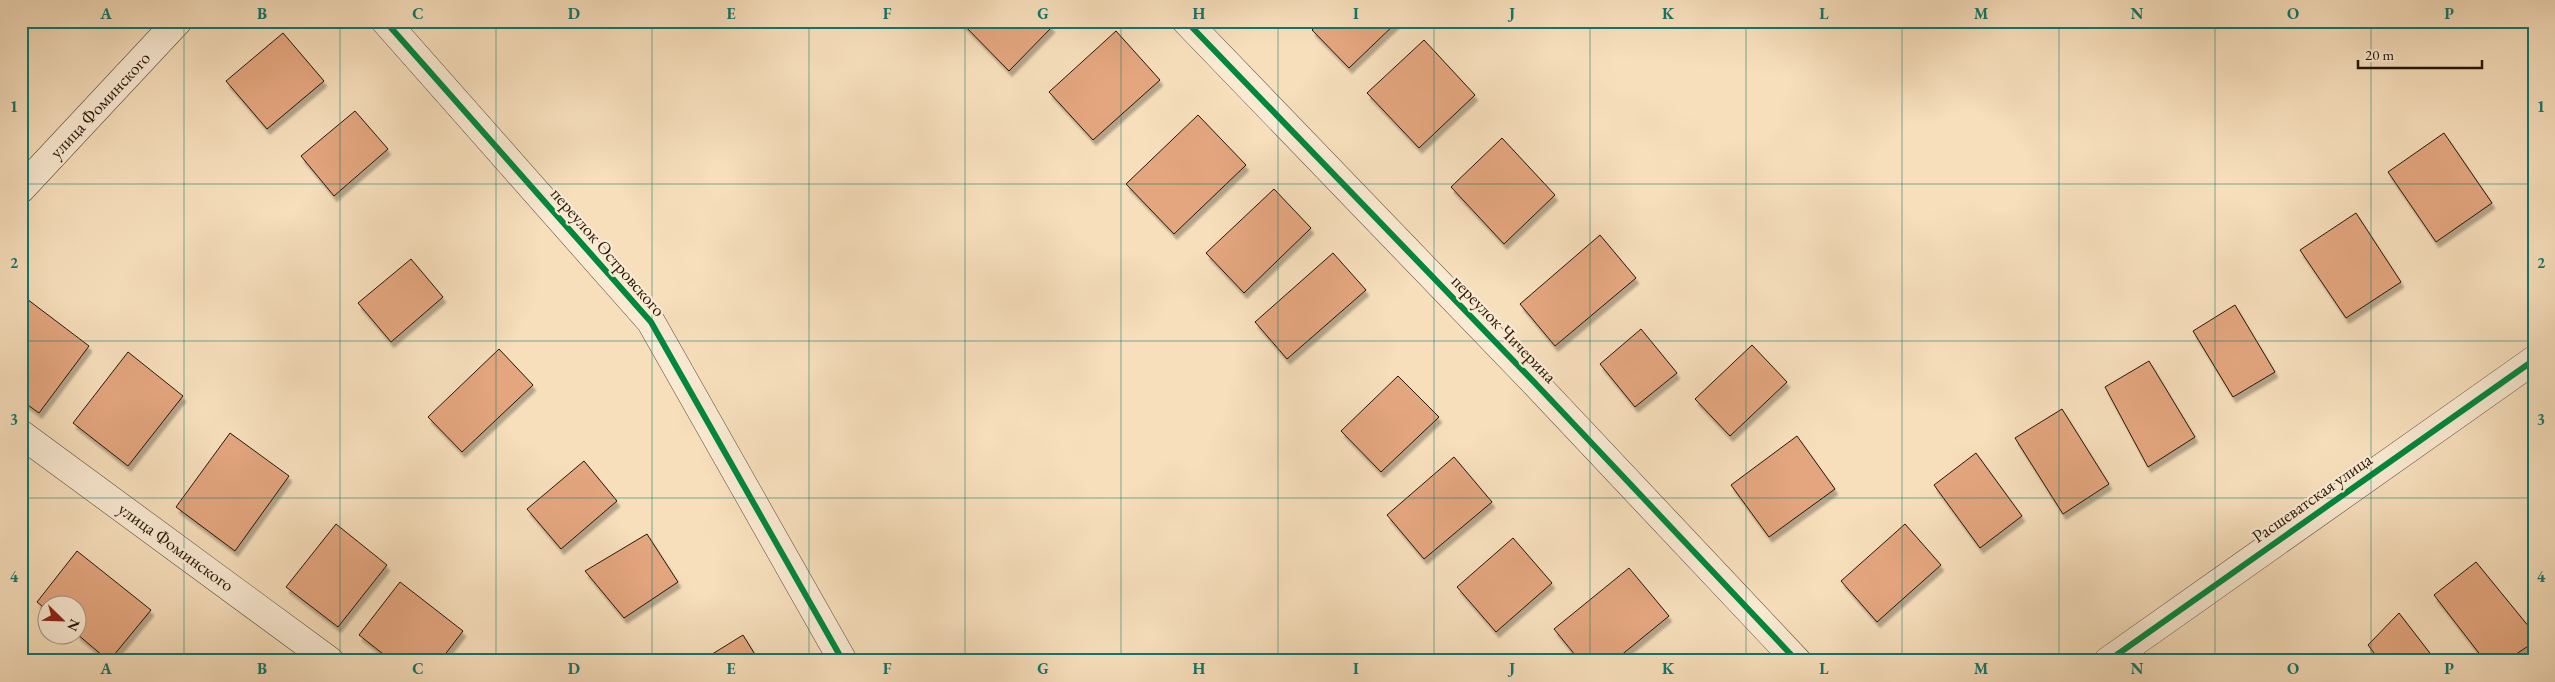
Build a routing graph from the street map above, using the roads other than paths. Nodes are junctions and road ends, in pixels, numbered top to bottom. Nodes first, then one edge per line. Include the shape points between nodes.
1 (178, 21) edge
2 (385, 21) edge
3 (1186, 21) edge
4 (21, 188) edge
5 (2534, 360) edge
6 (21, 434) edge
7 (330, 661) edge
8 (843, 661) edge
9 (1798, 661) edge
10 (2108, 661) edge

1 - 4 street, улица Фоминского
2 - 8 street, переулок Островского via 651,322
3 - 9 street, переулок Чичерина
5 - 10 street, Расшеватская улица
6 - 7 street, улица Фоминского

